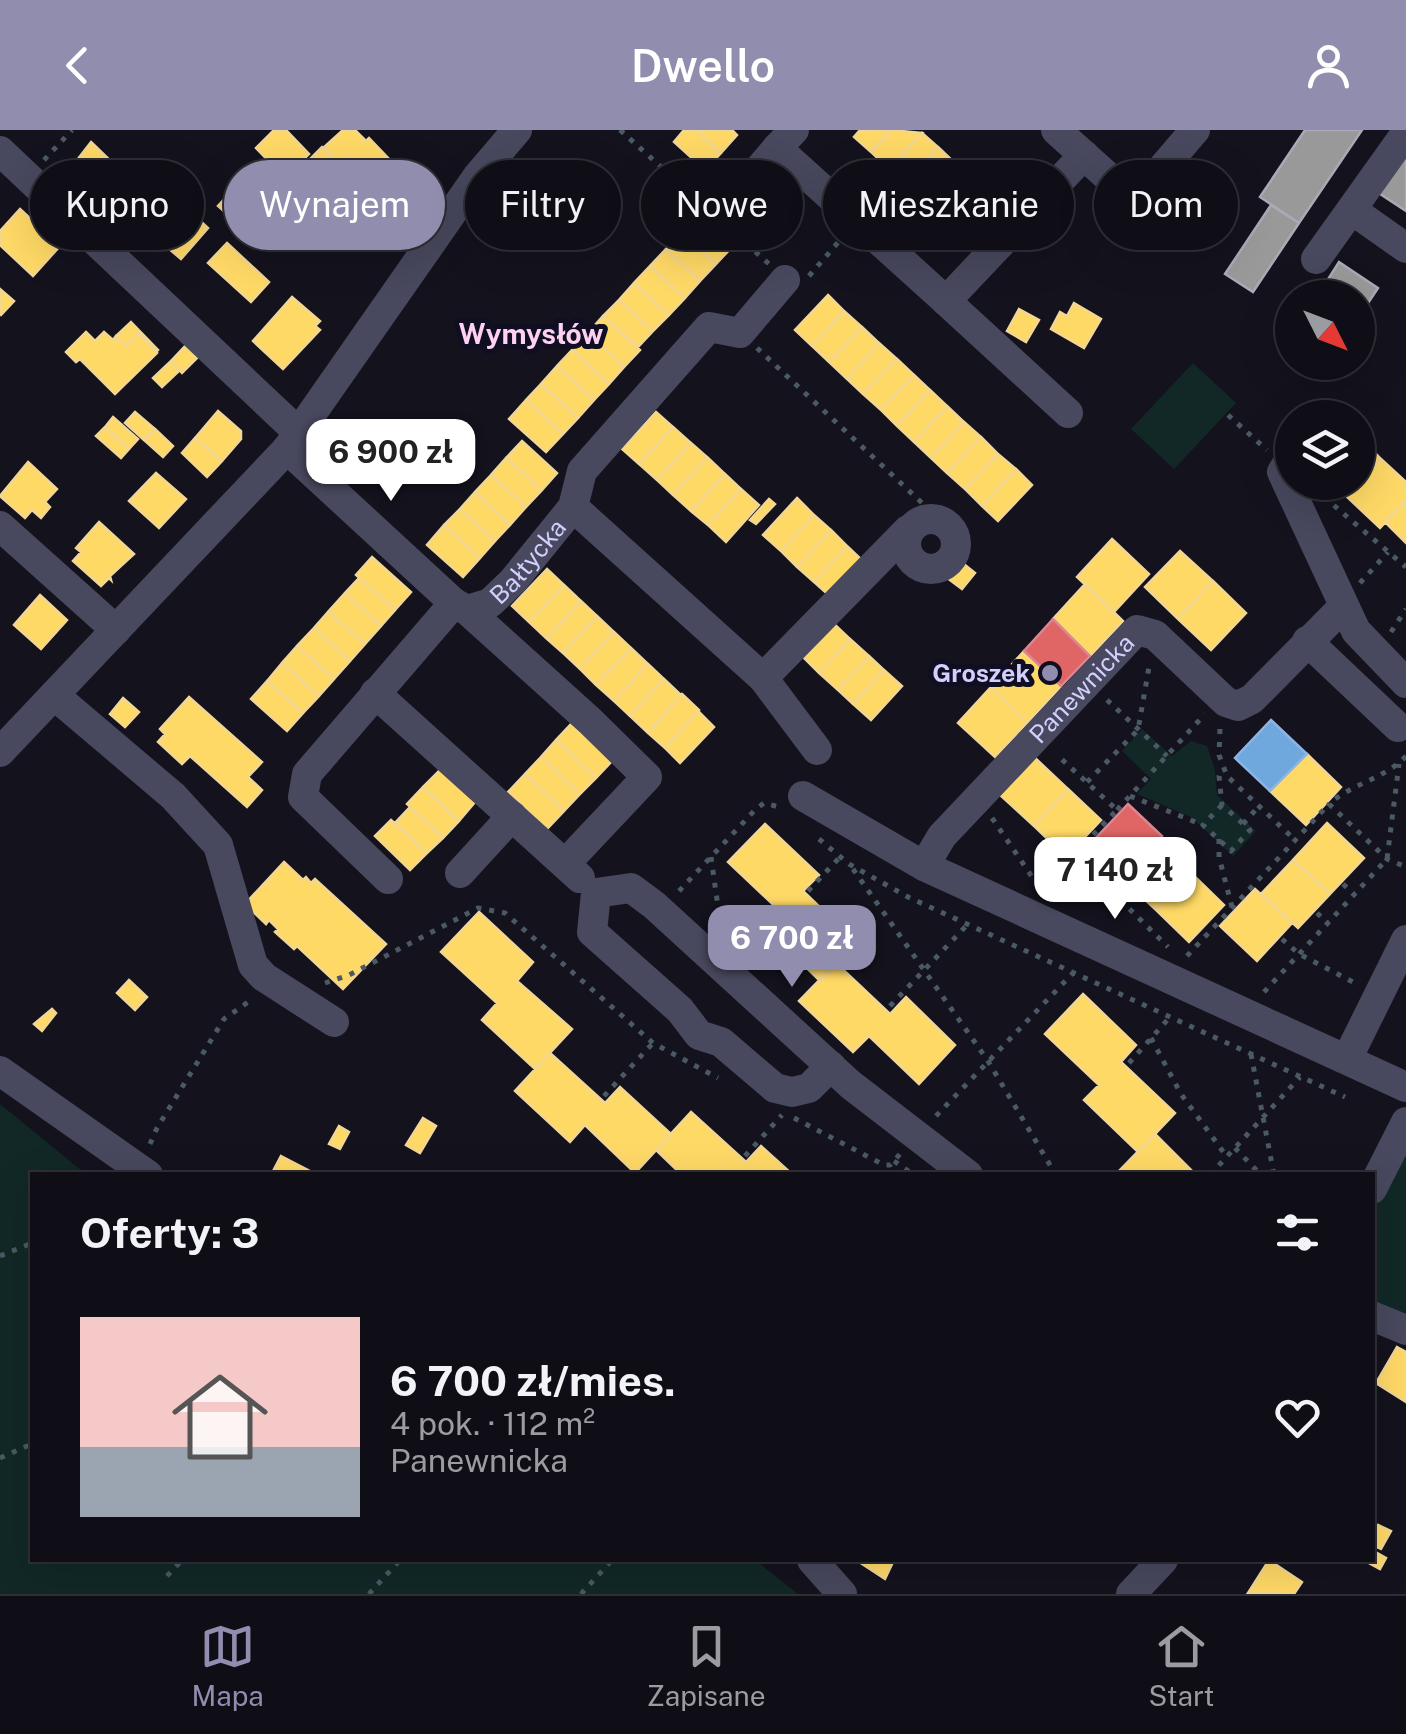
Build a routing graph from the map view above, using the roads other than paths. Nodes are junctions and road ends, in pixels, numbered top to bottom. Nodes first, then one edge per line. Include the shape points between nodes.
1 (517, 130) edge
2 (1056, 130) edge
3 (1195, 130) edge
4 (1406, 133) edge
5 (786, 139) edge
6 (0, 151) edge
7 (1084, 155) junction
8 (768, 160) edge
9 (1352, 210) junction
10 (1406, 248) edge
11 (1316, 259) dead end
12 (786, 280) road end
13 (946, 301) junction
14 (1068, 413) dead end
15 (293, 440) junction
16 (1296, 500) edge
17 (573, 507) junction
18 (0, 526) edge
19 (908, 530) junction
20 (922, 568) junction
21 (950, 592) dead end
22 (1347, 599) junction
23 (460, 607) junction
24 (116, 630) junction
25 (1307, 641) junction
26 (762, 678) junction
27 (1405, 682) edge
28 (375, 692) junction
29 (54, 695) junction
30 (1370, 700) junction
31 (1402, 741) edge
32 (816, 750) dead end
33 (0, 752) edge
34 (796, 805) road end
35 (512, 816) junction
36 (565, 864) junction
37 (924, 866) junction
38 (460, 873) dead end
39 (388, 879) dead end
40 (596, 893) junction
41 (1406, 940) edge
42 (334, 1022) dead end
43 (1346, 1059) junction
44 (831, 1066) junction
45 (0, 1071) edge
46 (1406, 1087) edge
47 (1406, 1122) edge
48 (144, 1172) edge
49 (964, 1172) edge
50 (1375, 1183) edge
51 (1375, 1317) edge
52 (1406, 1330) edge
53 (814, 1562) edge
54 (1162, 1562) edge
55 (842, 1594) edge
56 (1131, 1594) edge

1 - 15 street
2 - 7 street
3 - 7 street via 1138,189 1117,185
4 - 9 street
5 - 8 street
5 - 13 street via 857,222
6 - 15 street
7 - 13 street
9 - 10 street
9 - 11 street
12 - 17 street, Bałtycka via 740,333 710,327 582,471
13 - 14 street
15 - 23 street
15 - 24 street
16 - 22 street
17 - 23 street, Bałtycka via 490,603
17 - 26 street
18 - 24 street
19 - 20 street via 908,557
19 - 20 street via 922,519 938,518 954,531 954,554 938,568
19 - 26 street
20 - 21 street
22 - 25 street
22 - 27 street via 1356,632
23 - 28 street, Bałtycka
23 - 36 street via 646,777
24 - 29 street
25 - 30 street
25 - 37 street, Panewnicka via 1252,700 1238,706 1155,635 1143,629 1131,634 942,836
26 - 32 street
27 - 30 street
28 - 35 street
28 - 39 street, Bałtycka via 307,774 303,798
29 - 33 street
29 - 42 street via 173,796 218,845 253,966
30 - 31 street
34 - 37 street
35 - 36 street
35 - 38 street
36 - 40 street
37 - 43 street
40 - 44 street via 630,888 642,896
40 - 44 street via 592,932 680,1010 698,1035 721,1042 775,1088 792,1092 809,1088
41 - 43 street
43 - 46 street
44 - 49 street
45 - 48 street
47 - 50 street
51 - 52 street
53 - 55 street
54 - 56 street

